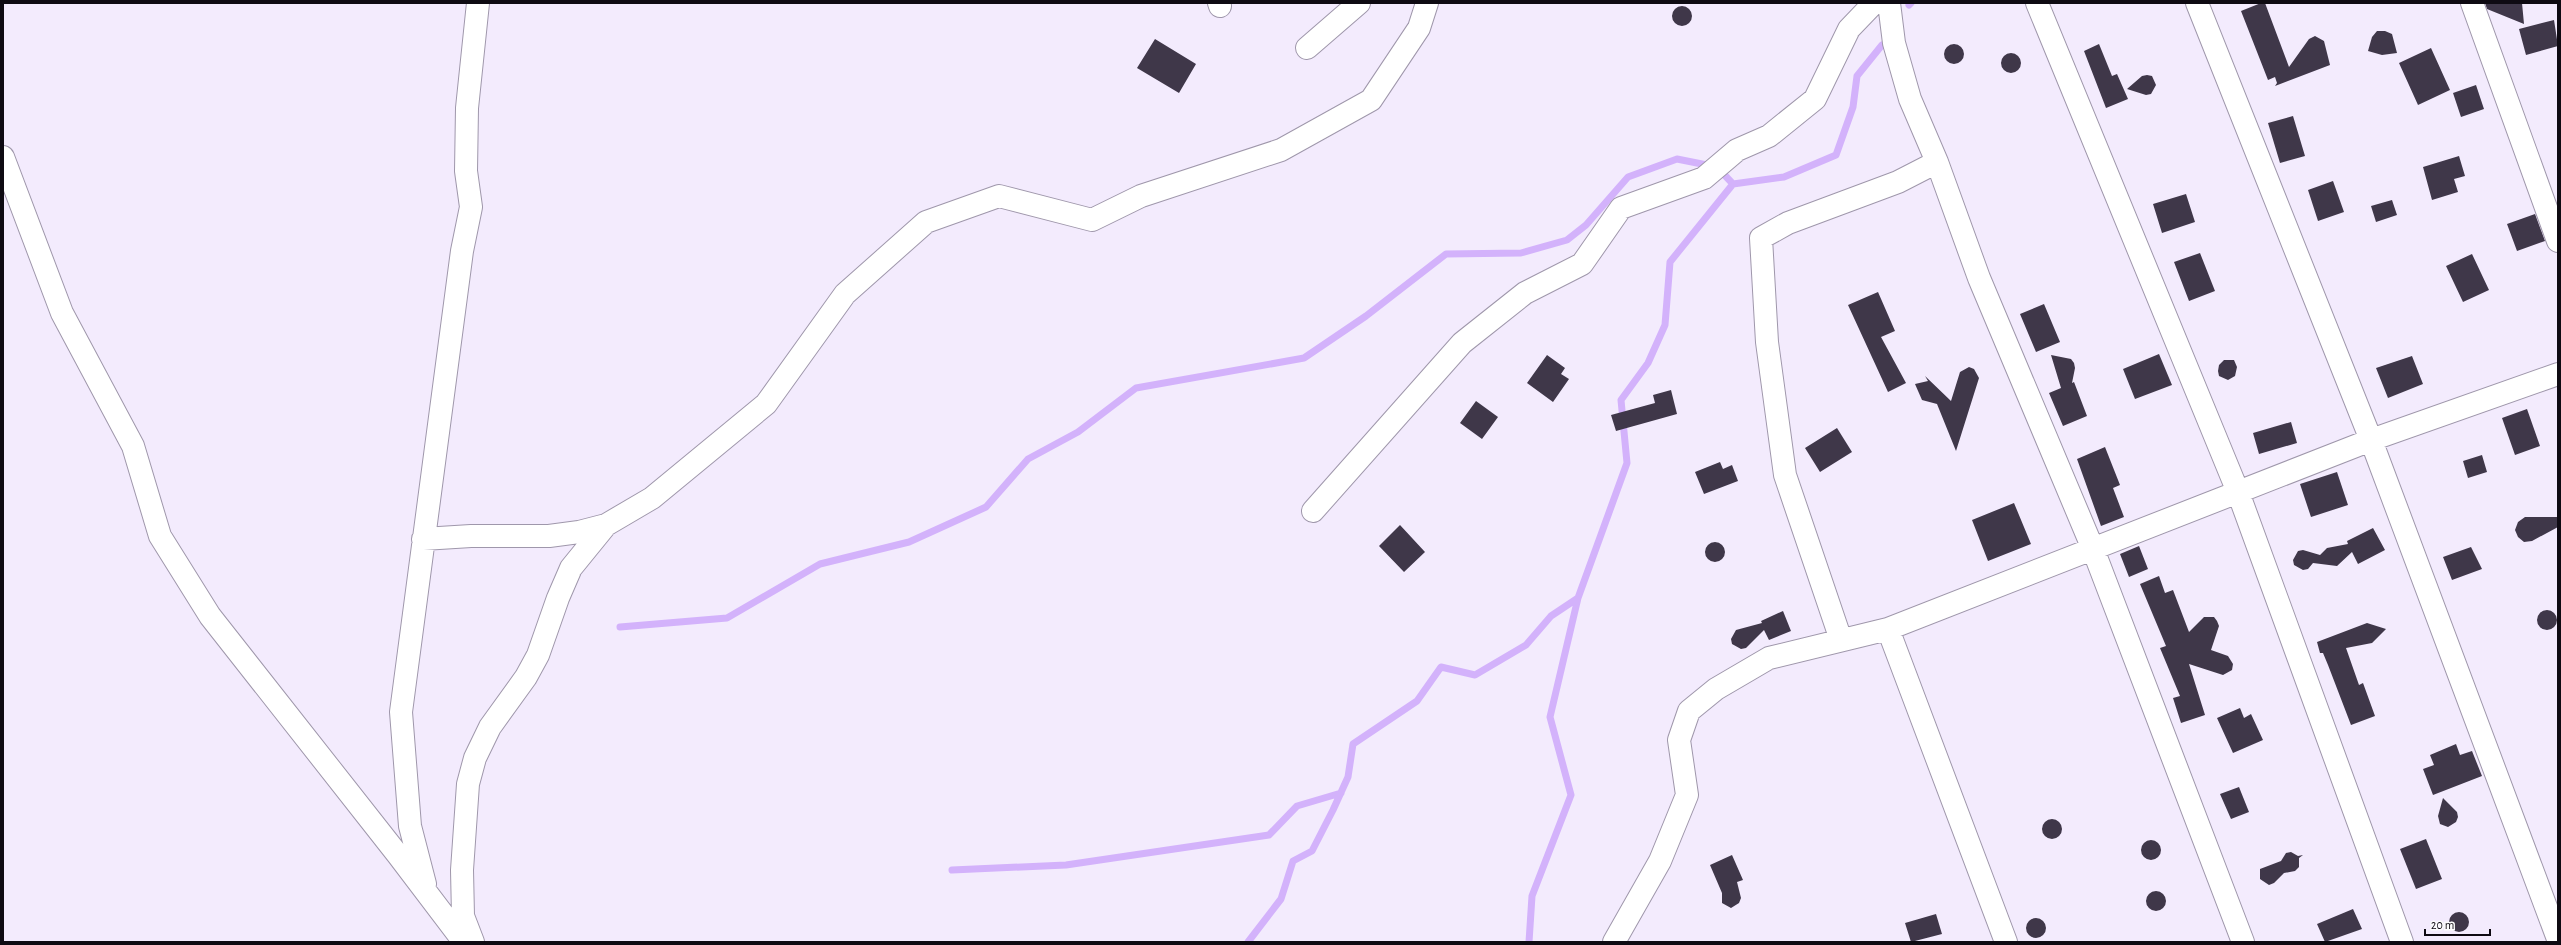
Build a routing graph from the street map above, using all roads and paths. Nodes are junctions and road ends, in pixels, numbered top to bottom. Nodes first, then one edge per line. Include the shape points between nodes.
1 (478, 3) edge
2 (1359, 3) edge
3 (1427, 3) edge
4 (1874, 3) edge
5 (1889, 3) edge
6 (2037, 3) edge
7 (2197, 3) edge
8 (2472, 3) edge
9 (1307, 48) dead end
10 (3, 157) edge
11 (1937, 162) junction
12 (2558, 241) edge
13 (2558, 374) edge
14 (2371, 440) junction
15 (2238, 492) junction
16 (1313, 511) dead end
17 (606, 525) junction
18 (423, 539) junction
19 (2093, 549) junction
20 (1888, 629) junction
21 (1841, 640) junction
22 (428, 896) junction
23 (2558, 939) edge
24 (464, 942) edge
25 (473, 942) edge
26 (1614, 942) edge
27 (2006, 942) edge
28 (2244, 942) edge
29 (2402, 942) edge

1 - 18 street via 467,108 466,171 471,207 462,251
2 - 9 street
3 - 17 street via 1419,28 1371,100 1281,150 1141,196 1092,220 999,196 926,222 845,294 766,404 652,498
4 - 16 street via 1849,29 1815,99 1769,136 1737,150 1704,178 1620,208 1582,264 1525,293 1462,343
5 - 11 street via 1894,43 1910,99
6 - 15 street
7 - 14 street
8 - 12 street
10 - 22 street via 62,313 133,446 160,536 210,616
11 - 19 street via 1979,278
11 - 21 street via 1898,182 1788,223 1761,238 1767,342 1785,475
13 - 14 street
14 - 15 street
14 - 23 street
15 - 19 street
15 - 29 street
17 - 18 street via 549,536
17 - 25 street via 572,568 558,598 538,655 526,677 490,727 475,758 468,784 462,870 463,916
18 - 22 street via 401,712 410,826
19 - 20 street
19 - 28 street
20 - 21 street
20 - 27 street
21 - 26 street via 1769,658 1716,689 1689,711 1679,740 1687,795 1660,862
22 - 24 street

